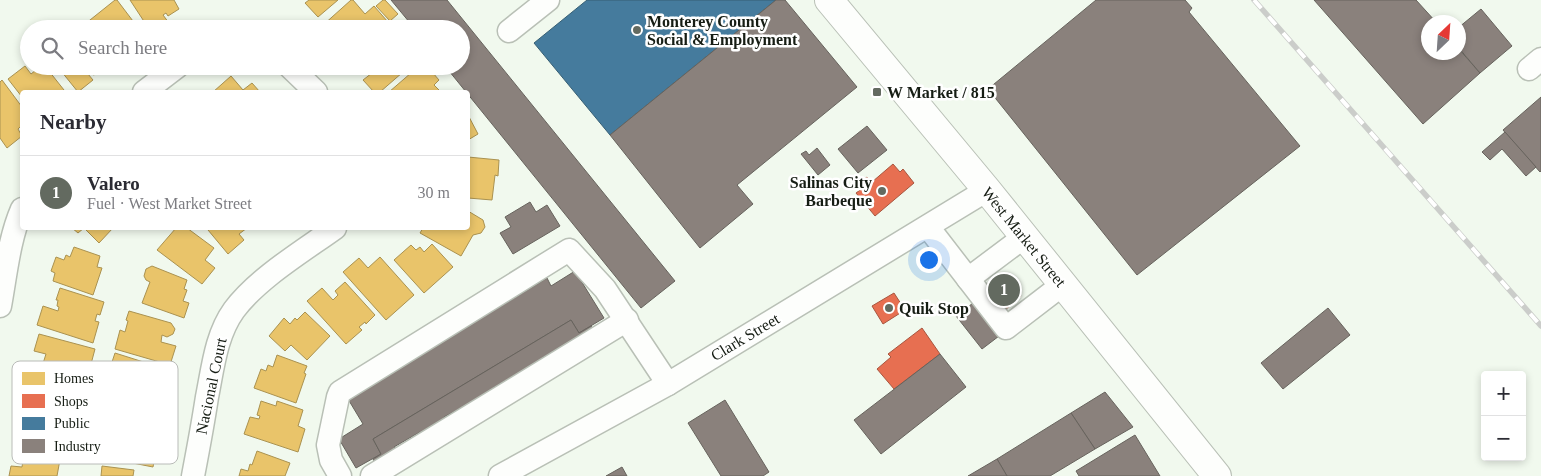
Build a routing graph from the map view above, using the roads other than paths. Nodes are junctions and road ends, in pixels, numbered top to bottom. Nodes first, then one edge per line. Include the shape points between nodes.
1 (548, 0) edge
2 (829, 0) edge
3 (509, 31) dead end
4 (166, 75) edge
5 (298, 75) edge
6 (147, 90) edge
7 (314, 90) edge
8 (987, 190) junction
9 (20, 214) edge
10 (928, 226) junction
11 (332, 230) edge
12 (1024, 237) junction
13 (968, 279) junction
14 (1062, 285) junction
15 (0, 306) edge
16 (627, 320) junction
17 (668, 384) junction
18 (193, 476) edge
19 (340, 476) edge
20 (372, 476) edge
21 (500, 476) edge
22 (1217, 476) edge

1 - 3 street
2 - 8 main road, West Market Street
4 - 6 street
5 - 7 street
8 - 10 street, Clark Street
8 - 12 main road, West Market Street
9 - 15 street via 12,239
10 - 13 street
10 - 17 street, Clark Street
11 - 18 street, Nacional Court via 246,295 224,326
12 - 13 street
12 - 14 main road, West Market Street
13 - 14 street via 1006,328
14 - 22 main road, West Market Street
16 - 17 street
16 - 19 street via 569,250 340,392 328,445 331,460
16 - 20 street
17 - 21 street, Clark Street

